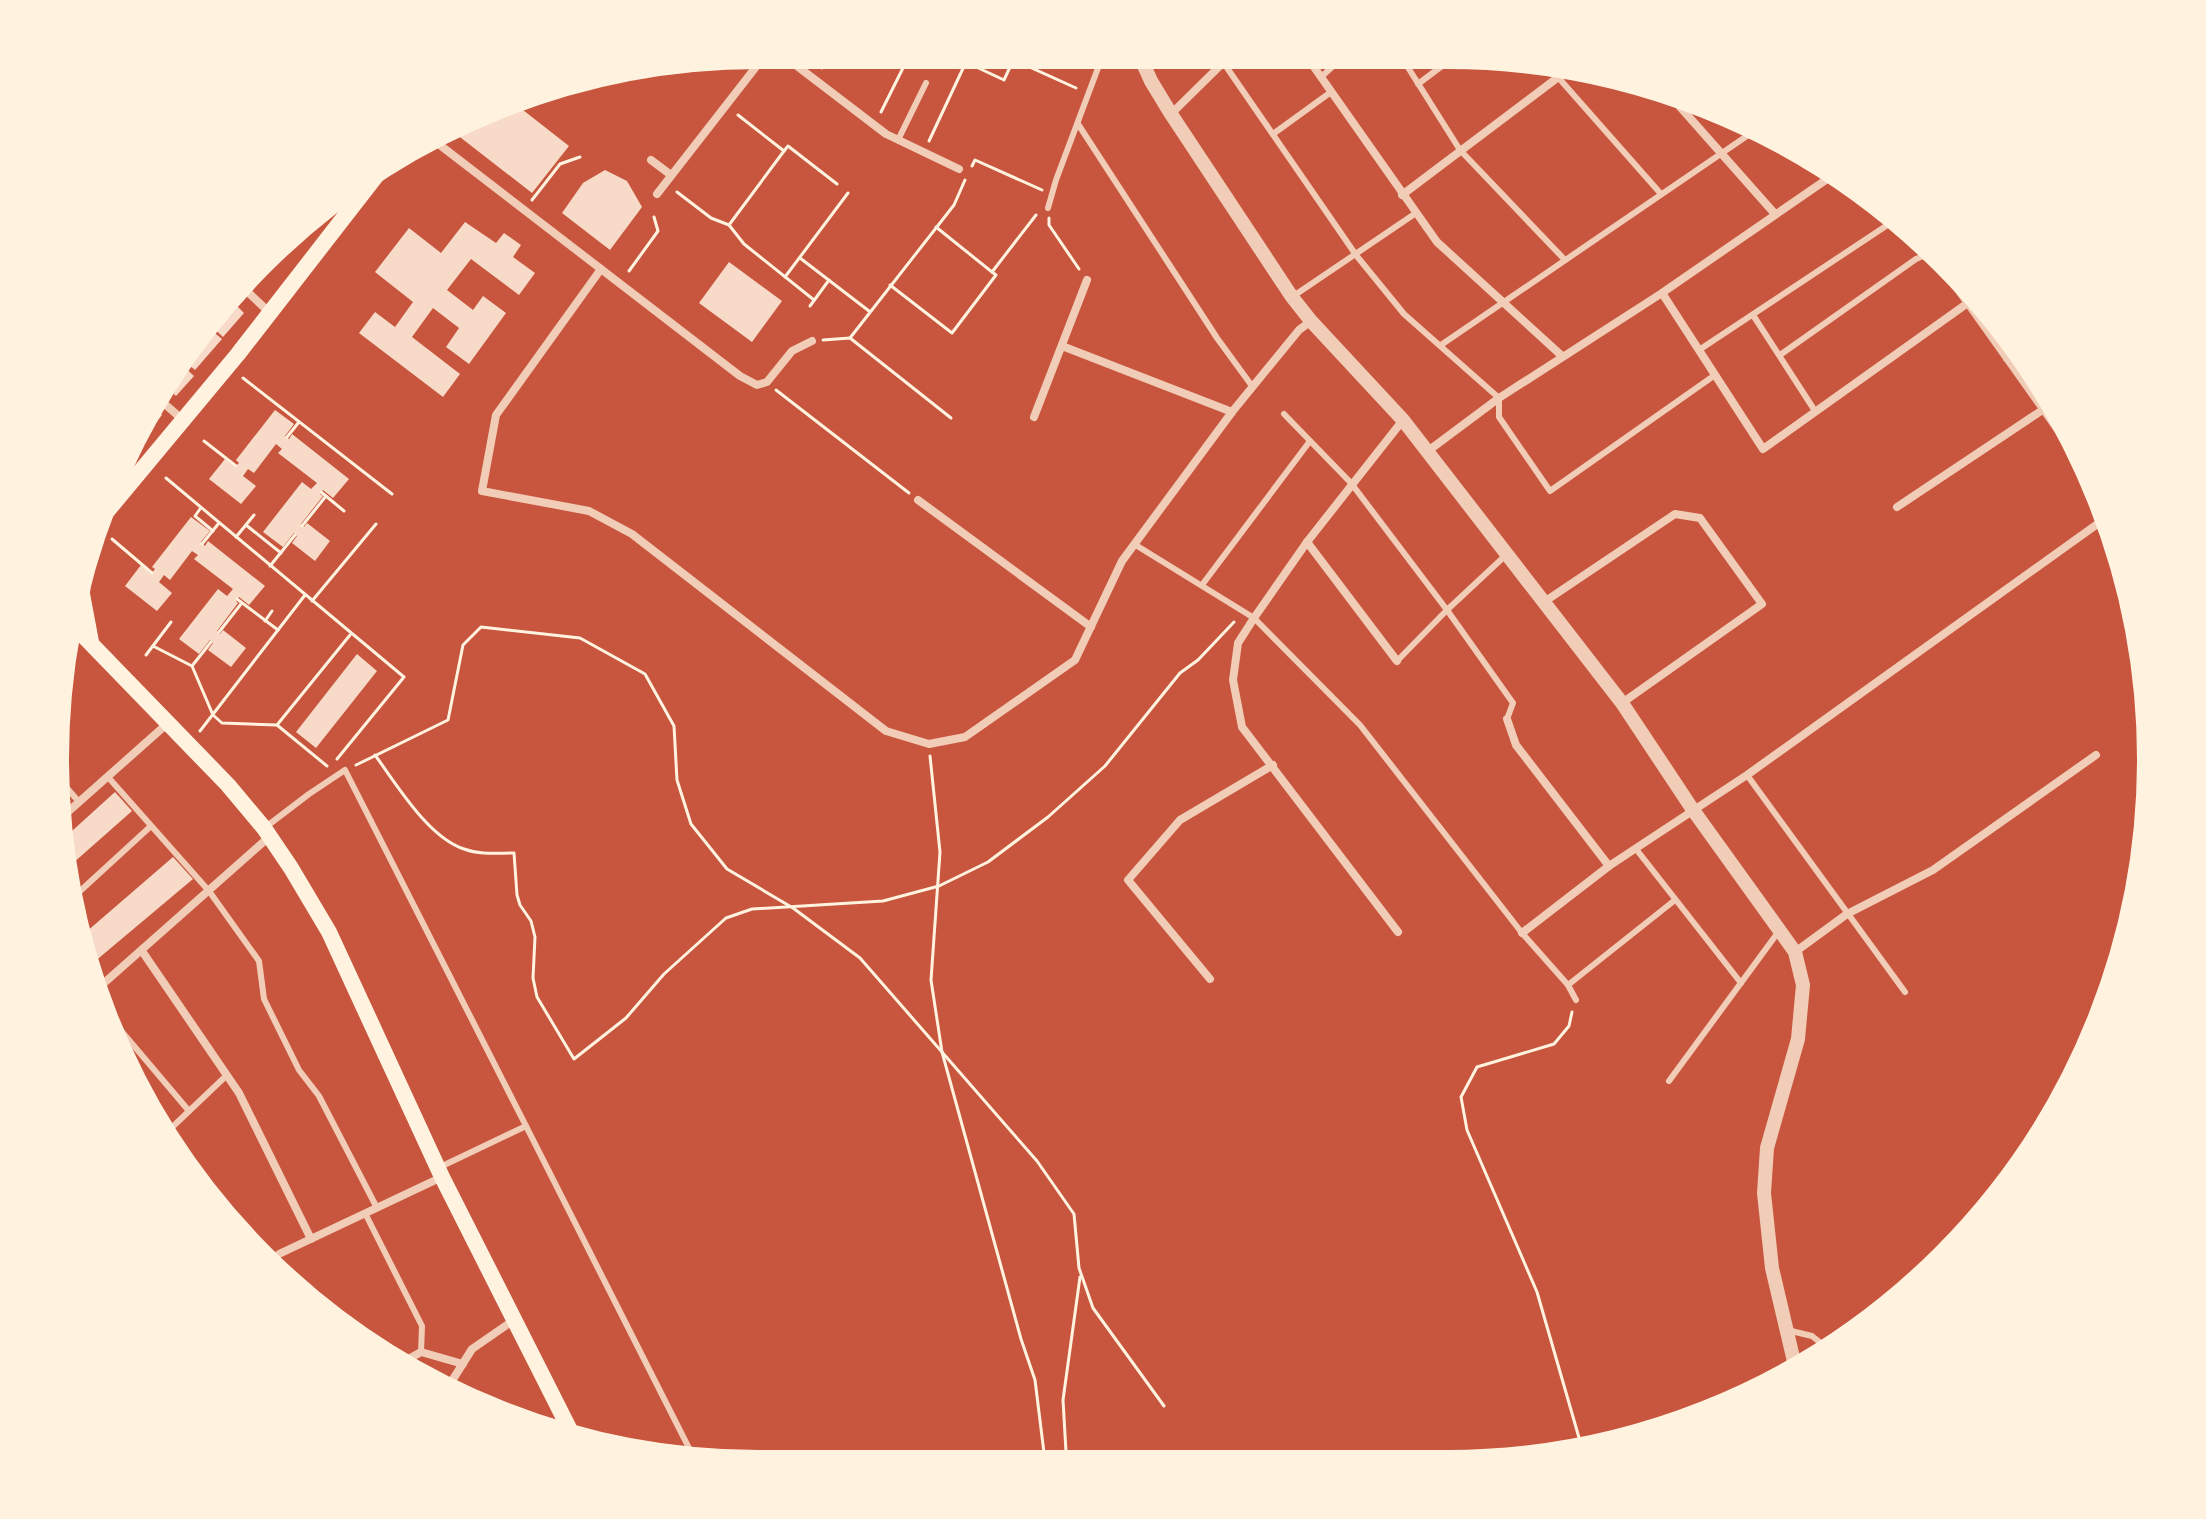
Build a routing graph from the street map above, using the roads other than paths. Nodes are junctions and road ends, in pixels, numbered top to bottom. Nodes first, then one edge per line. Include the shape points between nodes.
1 (758, 64) edge
2 (794, 64) edge
3 (1100, 64) edge
4 (1143, 64) edge
5 (1221, 64) edge
6 (1224, 64) edge
7 (1312, 64) edge
8 (1335, 64) edge
9 (1406, 64) edge
10 (1445, 64) edge
11 (1554, 73) edge
12 (1562, 74) edge
13 (1321, 77) junction
14 (1558, 77) junction
15 (926, 83) dead end
16 (1418, 84) junction
17 (1331, 92) junction
18 (1677, 104) edge
19 (1171, 114) junction
20 (1078, 124) junction
21 (1273, 134) junction
22 (1750, 134) edge
23 (898, 140) junction
24 (438, 143) edge
25 (1460, 150) junction
26 (1721, 153) junction
27 (651, 160) dead end
28 (959, 169) dead end
29 (671, 175) junction
30 (1828, 178) edge
31 (371, 182) edge
32 (657, 194) dead end
33 (1661, 194) junction
34 (1402, 195) junction
35 (1048, 208) dead end
36 (1416, 213) junction
37 (1775, 214) junction
38 (1889, 224) edge
39 (1356, 255) junction
40 (1925, 256) edge
41 (1565, 260) junction
42 (601, 269) junction
43 (1087, 280) dead end
44 (246, 291) edge
45 (1959, 291) edge
46 (1662, 293) junction
47 (1292, 297) junction
48 (1503, 302) junction
49 (1967, 303) junction
50 (270, 313) junction
51 (1753, 315) junction
52 (1311, 321) junction
53 (812, 341) road end
54 (1441, 345) junction
55 (1062, 346) junction
56 (1699, 350) junction
57 (1780, 355) junction
58 (2012, 355) edge
59 (1562, 356) junction
60 (2006, 359) junction
61 (1715, 375) junction
62 (1252, 386) junction
63 (1499, 398) junction
64 (163, 402) edge
65 (2046, 407) edge
66 (2042, 410) junction
67 (1815, 411) junction
68 (1232, 412) junction
69 (1284, 414) dead end
70 (1034, 417) dead end
71 (183, 420) junction
72 (1403, 420) junction
73 (2060, 432) edge
74 (1310, 441) junction
75 (1428, 451) junction
76 (1351, 483) junction
77 (918, 500) road end
78 (113, 504) edge
79 (1897, 507) dead end
80 (2100, 522) edge
81 (1307, 542) junction
82 (1134, 544) junction
83 (1507, 554) junction
84 (1202, 585) junction
85 (83, 599) edge
86 (1544, 602) junction
87 (1447, 610) junction
88 (1254, 618) junction
89 (1091, 627) junction
90 (76, 628) edge
91 (92, 643) junction
92 (1397, 661) joint
93 (1622, 703) junction
94 (1507, 719) joint
95 (169, 722) junction
96 (2096, 755) dead end
97 (1273, 765) junction
98 (1747, 775) junction
99 (108, 777) junction
100 (65, 785) edge
101 (79, 802) junction
102 (1693, 810) junction
103 (66, 814) edge
104 (151, 826) junction
105 (266, 832) junction
106 (1636, 849) junction
107 (1609, 866) junction
108 (209, 891) junction
109 (77, 894) edge
110 (1675, 900) junction
111 (1847, 914) junction
112 (1779, 931) junction
113 (1398, 932) dead end
114 (1522, 933) junction
115 (142, 951) junction
116 (1795, 952) junction
117 (1210, 979) dead end
118 (1741, 983) junction
119 (102, 985) edge
120 (1568, 985) junction
121 (1905, 992) dead end
122 (1576, 1000) road end
123 (117, 1026) edge
124 (227, 1075) junction
125 (1669, 1081) dead end
126 (189, 1111) junction
127 (526, 1126) junction
128 (170, 1129) edge
129 (440, 1172) junction
130 (377, 1208) junction
131 (365, 1213) junction
132 (311, 1239) junction
133 (279, 1254) dead end
134 (514, 1320) junction
135 (1787, 1330) junction
136 (1823, 1344) edge
137 (421, 1352) junction
138 (408, 1359) edge
139 (1794, 1362) edge
140 (463, 1364) junction
141 (451, 1383) edge
142 (569, 1428) edge
143 (690, 1451) edge

1 - 29 street
2 - 23 street
3 - 20 lane
4 - 19 street
5 - 19 street
6 - 21 lane
7 - 13 street
8 - 13 lane
9 - 16 lane
10 - 16 lane
11 - 14 lane
12 - 14 street
13 - 17 street
14 - 25 street
14 - 33 lane
15 - 23 lane
16 - 25 lane
17 - 21 lane
17 - 34 street
18 - 26 street
19 - 47 street
20 - 35 lane
20 - 62 lane
21 - 39 lane
22 - 26 lane
23 - 28 street
24 - 42 street
25 - 34 street
25 - 41 lane
26 - 33 lane
26 - 37 street
27 - 29 street
29 - 32 street
30 - 37 street
31 - 50 main road
33 - 41 lane
34 - 36 street
36 - 39 lane
36 - 48 street via 1437,242
37 - 46 street
38 - 51 lane
39 - 47 lane
39 - 54 lane via 1404,314
40 - 57 lane
41 - 48 lane
42 - 53 street via 757,385 767,382 792,351
42 - 89 street via 496,415 482,491 589,511 632,534 886,731 929,744 965,737 1060,672 1075,660
43 - 55 street
44 - 50 street
45 - 49 street
46 - 56 street
46 - 59 street
47 - 52 street
48 - 54 lane
48 - 59 street
49 - 60 street
49 - 67 street
50 - 71 main road
51 - 56 lane
51 - 57 lane
52 - 62 street
52 - 72 street
54 - 63 lane
55 - 68 street
55 - 70 street
56 - 61 street
57 - 67 lane
58 - 60 lane
59 - 63 street
60 - 66 street
61 - 63 lane via 1550,491 1499,417
61 - 67 street via 1763,449
62 - 68 street
63 - 75 street
64 - 71 street
65 - 66 street
66 - 73 street
66 - 79 street
68 - 82 street
69 - 74 lane
71 - 78 main road
72 - 75 street
72 - 76 street
74 - 76 lane
74 - 84 lane
75 - 83 street
76 - 81 street
76 - 87 lane
77 - 89 street
80 - 98 street
81 - 88 street
81 - 92 street
82 - 84 lane
82 - 89 street
83 - 86 street
83 - 87 lane
84 - 88 lane
85 - 91 main road
86 - 93 street
86 - 93 street via 1675,514 1700,518 1762,604
87 - 92 lane
87 - 94 lane via 1513,703
88 - 97 street via 1238,643 1233,680 1242,727
88 - 114 lane via 1360,725
90 - 91 main road
91 - 95 main road
93 - 102 street
94 - 107 street via 1516,745
95 - 99 street
95 - 105 main road
96 - 111 street via 1933,870
97 - 113 street
97 - 117 street via 1180,820 1128,880
98 - 102 street
98 - 111 lane
99 - 101 street
99 - 104 lane
100 - 101 lane
101 - 103 street
102 - 106 street
102 - 112 street
104 - 108 lane
104 - 109 lane
105 - 108 street
105 - 127 lane via 345,770
105 - 129 main road via 329,932
106 - 107 street
106 - 110 lane
107 - 114 street
108 - 115 street
108 - 130 lane via 259,961 264,999
110 - 118 lane
110 - 120 lane
111 - 116 street
111 - 121 lane
112 - 116 street
112 - 118 lane
114 - 120 lane
115 - 119 street
115 - 124 street
116 - 135 street via 1803,985 1798,1039 1767,1148 1764,1193 1772,1268
118 - 125 lane
120 - 122 lane
123 - 126 lane
124 - 126 lane
124 - 132 street
126 - 128 lane
127 - 129 lane
127 - 143 lane
129 - 130 street
129 - 134 main road
130 - 131 street
131 - 132 street
131 - 137 lane via 422,1326
132 - 133 street
134 - 140 street via 472,1349
134 - 142 main road
135 - 136 lane
135 - 139 street
137 - 138 street
137 - 140 street
140 - 141 street

